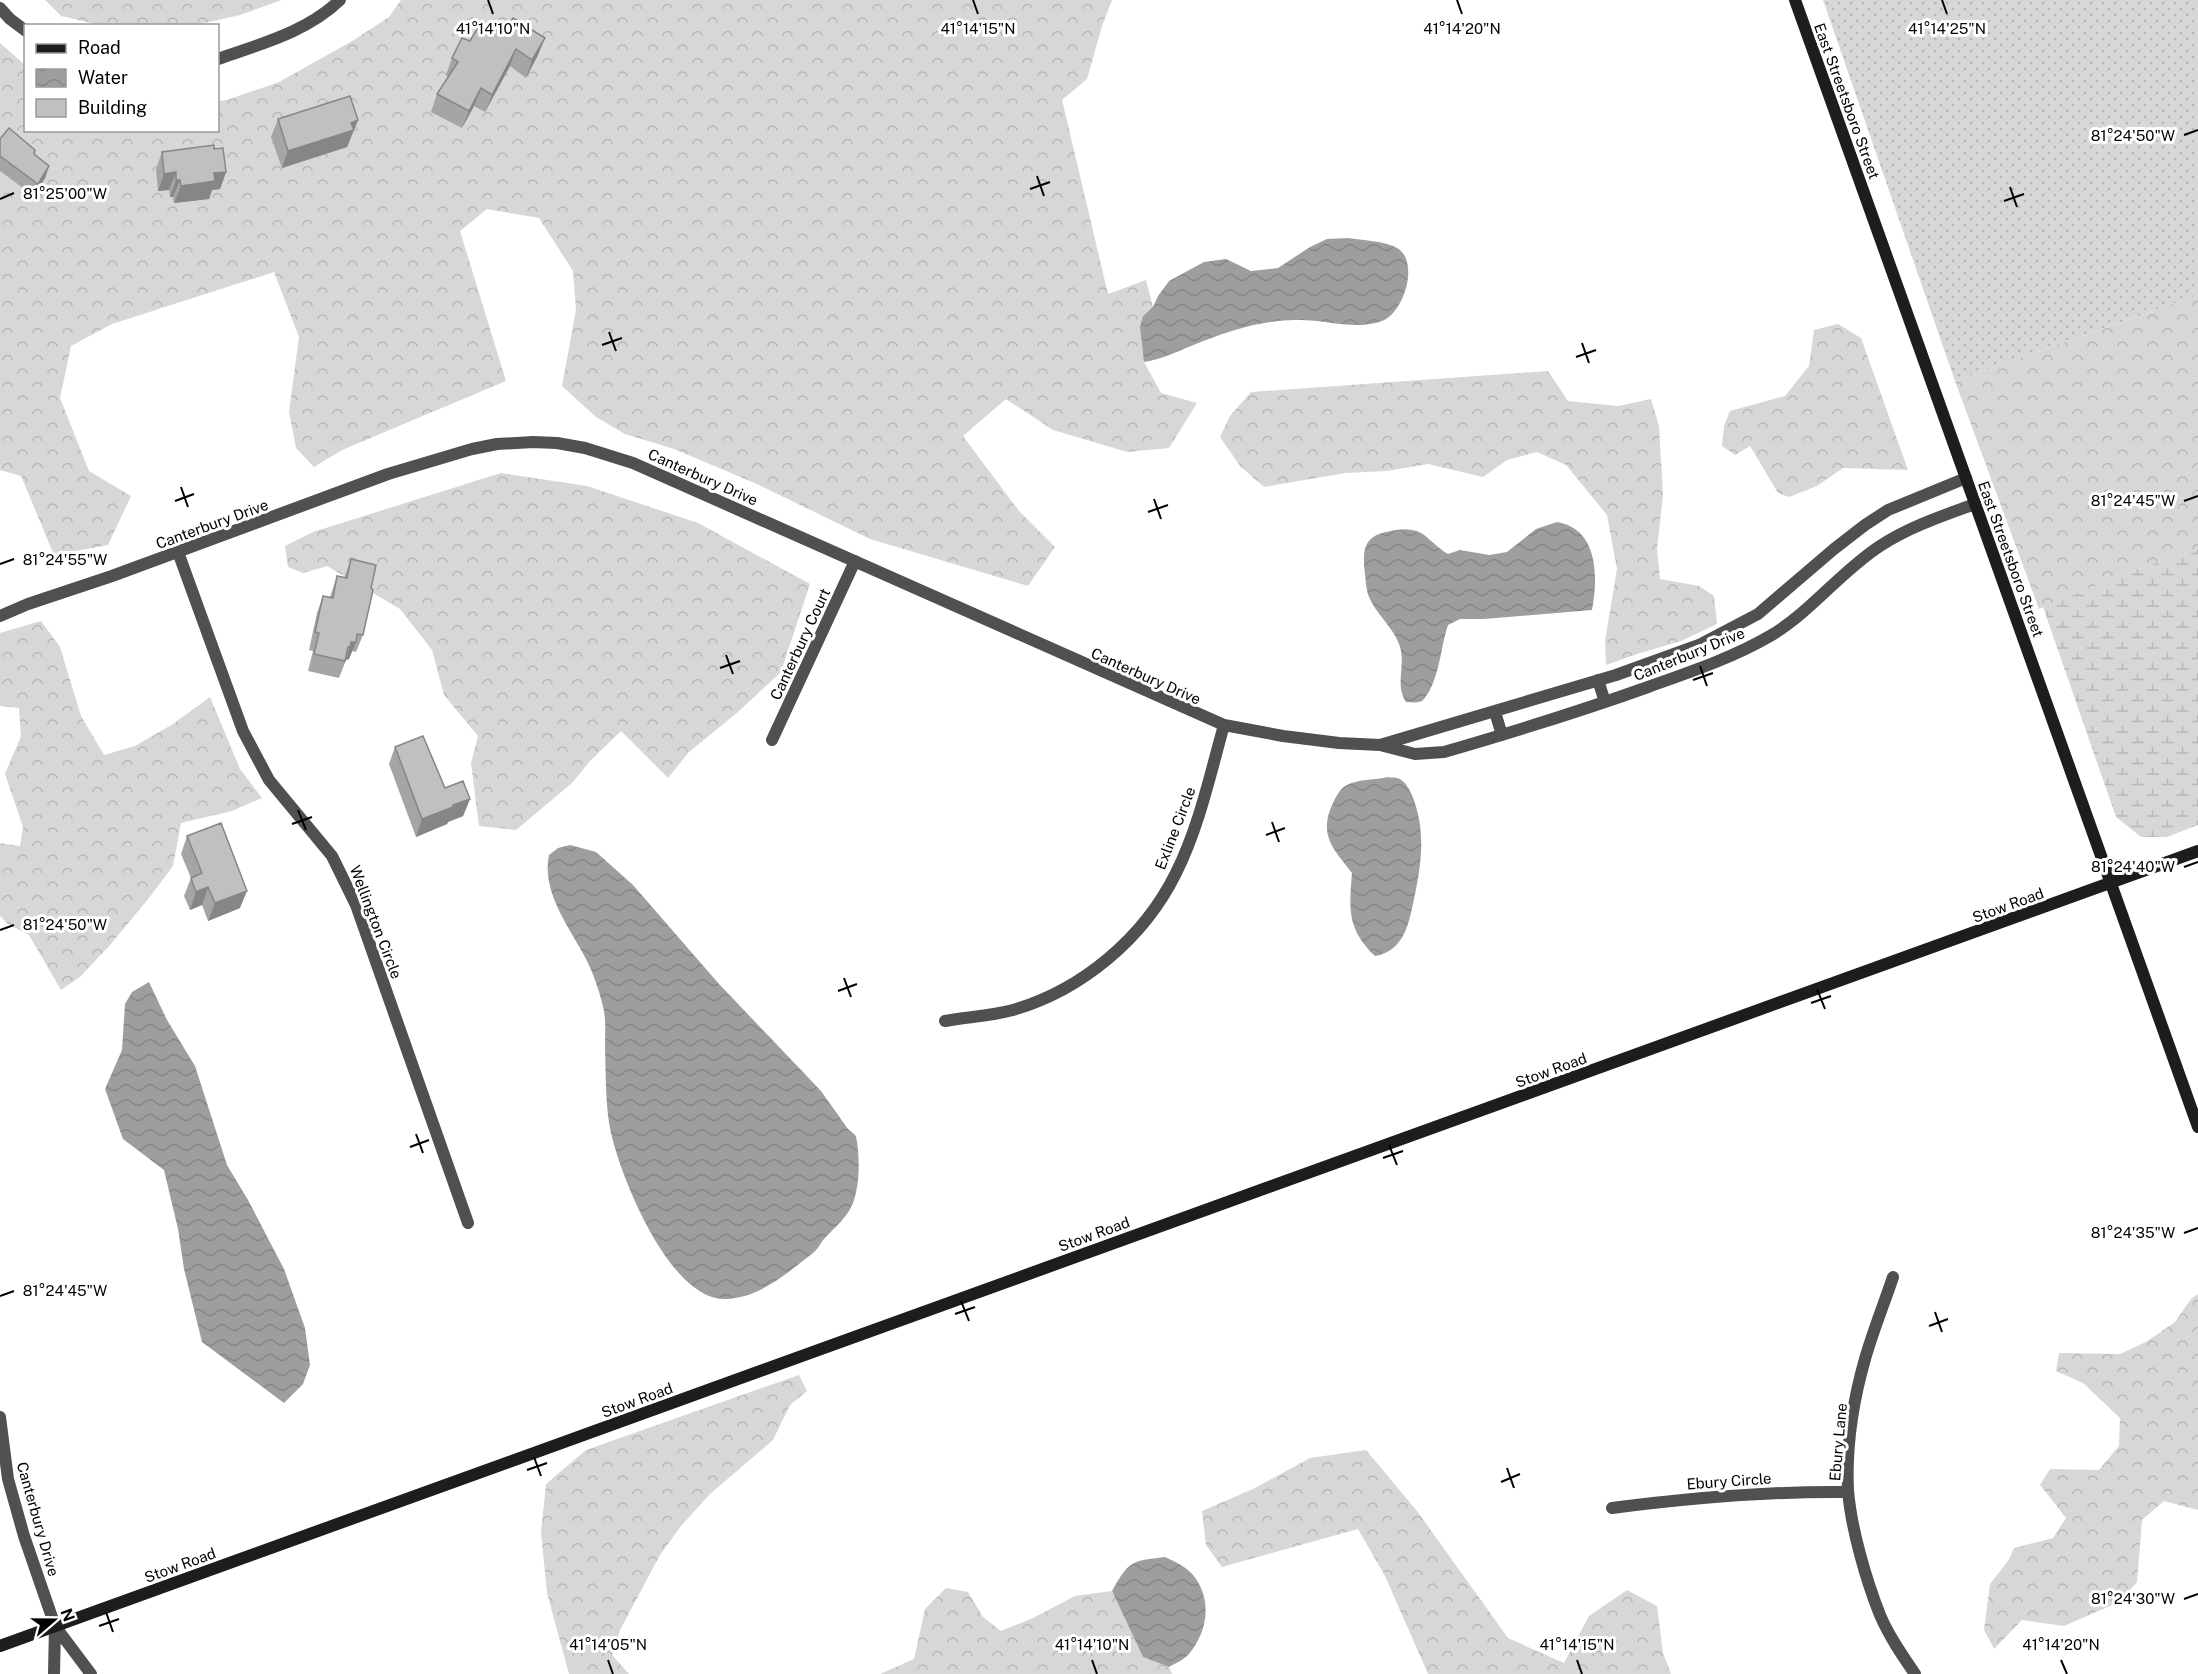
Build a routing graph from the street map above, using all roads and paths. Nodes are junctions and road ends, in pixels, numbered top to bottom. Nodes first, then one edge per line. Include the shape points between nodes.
1 (340, 0) edge
2 (1795, 0) edge
3 (0, 8) edge
4 (24, 30) edge
5 (219, 59) edge
6 (1966, 478) junction
7 (1976, 504) junction
8 (178, 552) junction
9 (855, 561) junction
10 (0, 616) edge
11 (1713, 639) junction
12 (1722, 660) junction
13 (1598, 680) junction
14 (1605, 702) junction
15 (1495, 712) junction
16 (1224, 725) junction
17 (1502, 735) junction
18 (772, 740) dead end
19 (1380, 746) junction
20 (2198, 851) edge
21 (2110, 883) junction
22 (945, 1021) dead end
23 (2198, 1127) edge
24 (468, 1223) dead end
25 (1893, 1276) dead end
26 (0, 1417) edge
27 (1848, 1492) junction
28 (1612, 1508) dead end
29 (55, 1626) junction
30 (0, 1646) edge
31 (54, 1674) edge
32 (91, 1674) edge
33 (1915, 1674) edge

1 - 5 street via 296,30
2 - 6 street, East Streetsboro Street
3 - 4 street
6 - 7 street, East Streetsboro Street
6 - 11 street, Canterbury Drive via 1888,510 1834,549 1758,614
7 - 12 street, Canterbury Drive via 1913,528 1879,547 1799,616 1772,635
7 - 21 street, East Streetsboro Street
8 - 9 street, Canterbury Drive via 388,474 472,449 533,442 585,447 617,457
8 - 10 street, Canterbury Drive
8 - 24 street, Wellington Circle via 255,756 269,780 332,856 356,905
9 - 16 street, Canterbury Drive
9 - 18 street, Canterbury Court
11 - 12 street
11 - 13 street, Canterbury Drive
12 - 14 street, Canterbury Drive
13 - 14 street
13 - 15 street, Canterbury Drive
14 - 17 street, Canterbury Drive
15 - 17 street
15 - 19 street, Canterbury Drive
16 - 19 street, Canterbury Drive via 1283,736
16 - 22 street, Exline Circle via 1205,795 1179,867 1163,895 1124,945 1078,981 1041,999 1012,1010
17 - 19 street, Canterbury Drive via 1427,754
20 - 21 street, Stow Road
21 - 23 street, East Streetsboro Street
21 - 29 street, Stow Road
25 - 27 street, Ebury Lane via 1865,1359 1854,1409
26 - 29 street, Canterbury Drive via 8,1479
27 - 28 street, Ebury Circle via 1698,1497
27 - 33 street, Ebury Lane via 1861,1560 1880,1615
29 - 30 street, Stow Road
29 - 31 street, Canterbury Drive
29 - 32 street, Canterbury Drive

